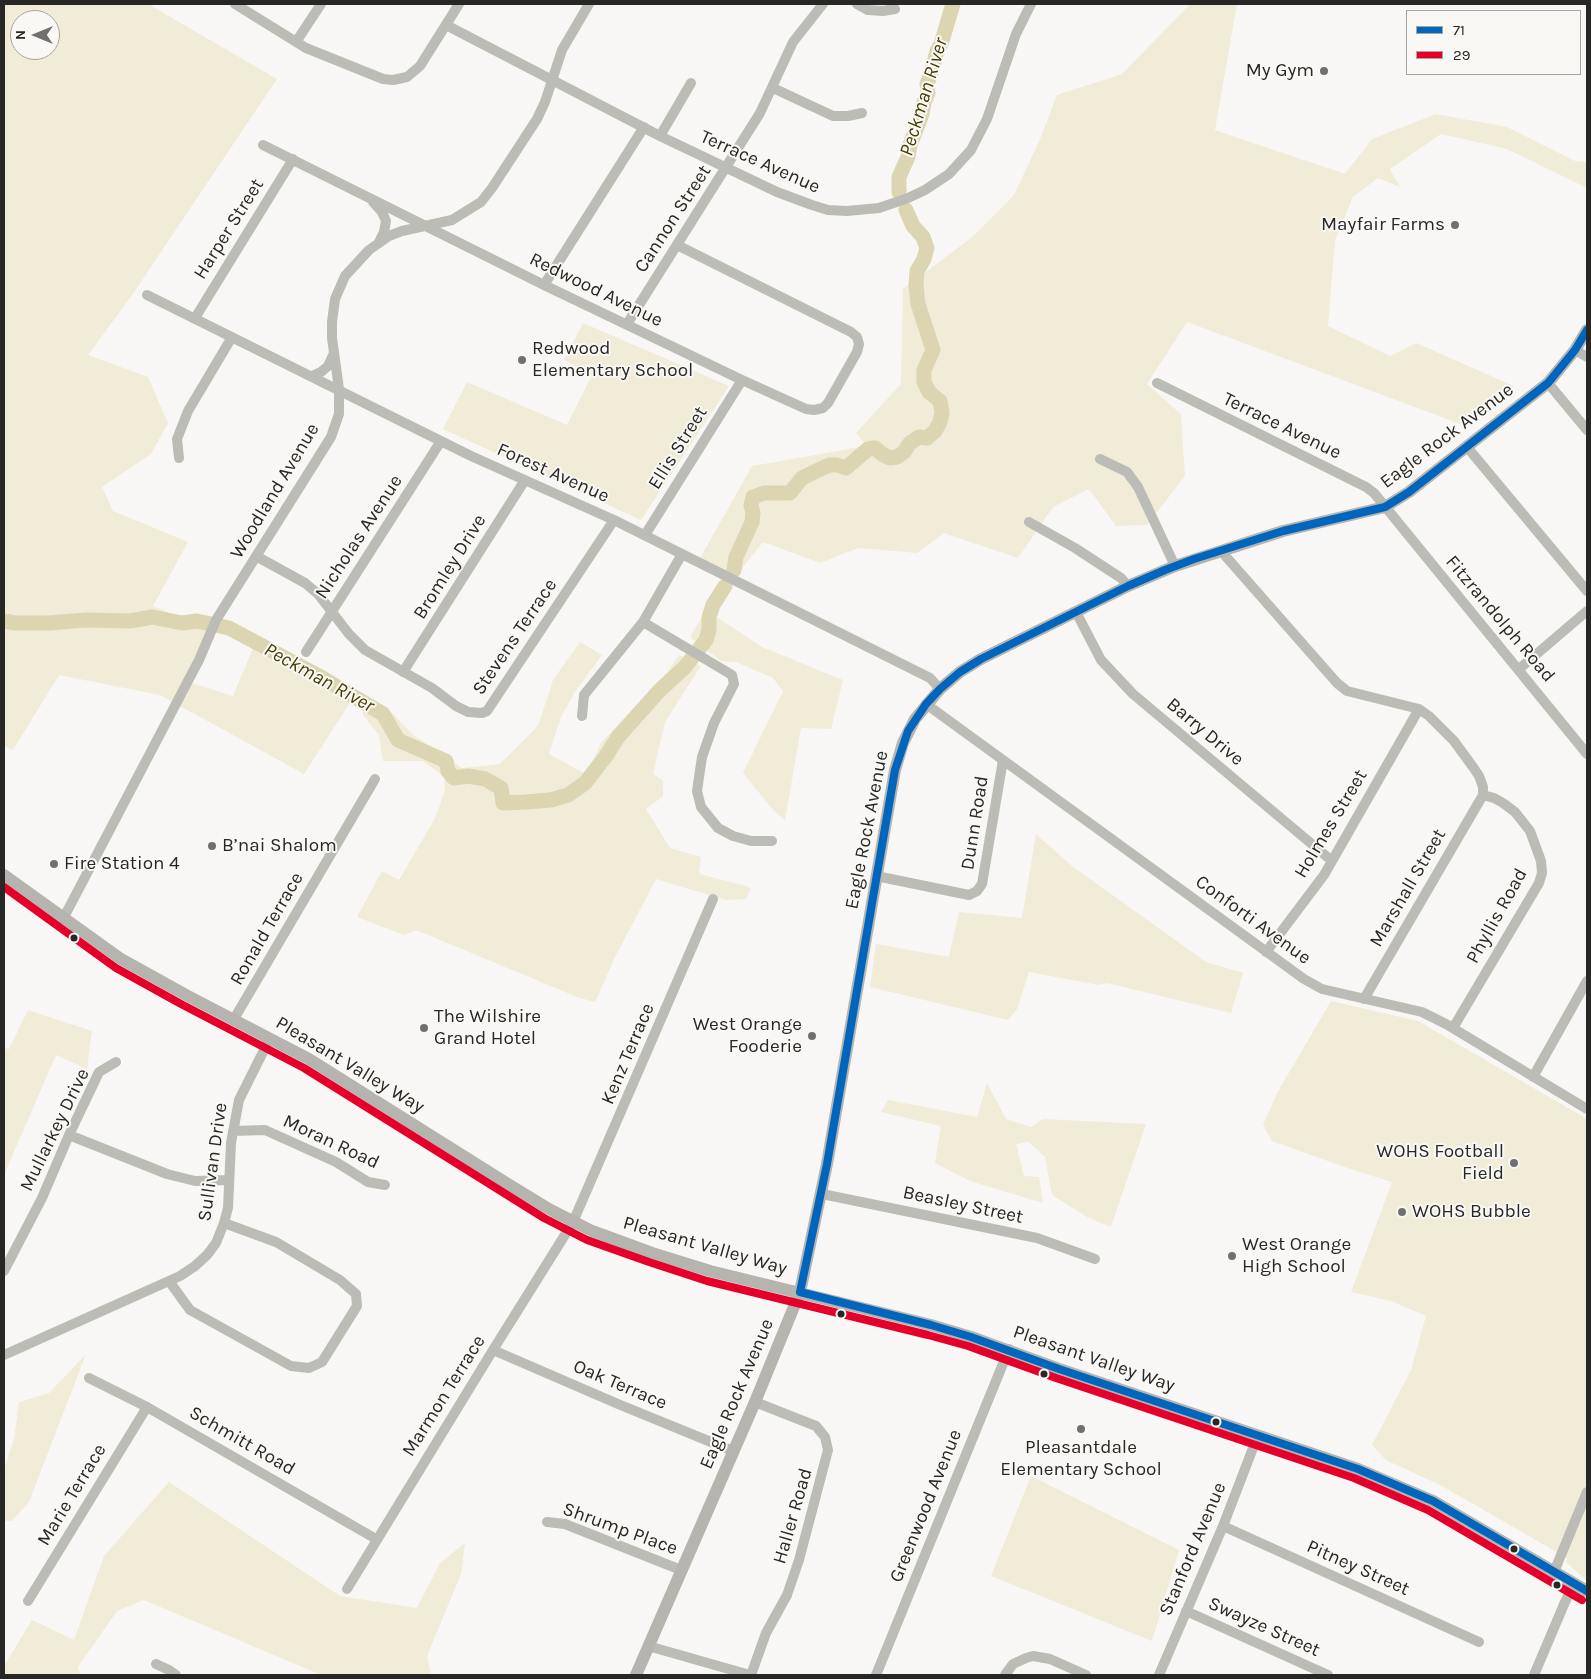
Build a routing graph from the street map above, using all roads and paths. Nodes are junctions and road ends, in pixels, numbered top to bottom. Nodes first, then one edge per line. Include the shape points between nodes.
1 (235, 4) edge
2 (321, 4) edge
3 (459, 4) edge
4 (589, 4) edge
5 (823, 4) edge
6 (857, 4) edge
7 (1031, 4) edge
8 (895, 9) dead end
9 (446, 25) junction
10 (296, 42) junction
11 (553, 80) junction
12 (691, 83) dead end
13 (773, 88) junction
14 (862, 114) dead end
15 (644, 127) junction
16 (660, 136) junction
17 (264, 145) dead end
18 (294, 159) junction
19 (726, 168) junction
20 (369, 198) junction
21 (428, 226) junction
22 (378, 243) junction
23 (677, 245) junction
24 (544, 285) junction
25 (147, 296) dead end
26 (195, 318) junction
27 (627, 324) junction
28 (1587, 330) edge
29 (232, 337) junction
30 (1575, 350) junction
31 (334, 352) junction
32 (1587, 358) edge
33 (312, 376) junction
34 (742, 380) junction
35 (1157, 383) dead end
36 (1548, 383) junction
37 (339, 390) junction
38 (1587, 430) edge
39 (441, 441) junction
40 (1467, 447) junction
41 (179, 458) dead end
42 (1100, 459) dead end
43 (525, 480) junction
44 (1385, 507) junction
45 (614, 520) junction
46 (1029, 522) dead end
47 (645, 535) junction
48 (1221, 551) junction
49 (682, 554) junction
50 (256, 556) junction
51 (1175, 566) junction
52 (1128, 586) junction
53 (1587, 591) edge
54 (332, 611) junction
55 (1587, 611) edge
56 (1076, 612) junction
57 (643, 622) junction
58 (306, 652) dead end
59 (1519, 669) junction
60 (403, 672) junction
61 (940, 689) junction
62 (926, 704) junction
63 (1419, 710) junction
64 (582, 716) dead end
65 (1587, 754) edge
66 (1003, 760) junction
67 (375, 779) dead end
68 (1482, 795) junction
69 (772, 841) dead end
70 (1332, 861) junction
71 (4, 875) edge
72 (876, 876) junction
73 (713, 899) dead end
74 (63, 919) junction
75 (1266, 952) junction
76 (1587, 981) edge
77 (1364, 999) junction
78 (234, 1019) junction
79 (1453, 1028) junction
80 (270, 1038) junction
81 (116, 1062) dead end
82 (1533, 1077) junction
83 (1587, 1109) edge
84 (233, 1130) junction
85 (69, 1135) junction
86 (229, 1180) junction
87 (385, 1185) dead end
88 (822, 1194) junction
89 (573, 1222) junction
90 (224, 1223) junction
91 (1095, 1259) dead end
92 (4, 1271) edge
93 (170, 1281) junction
94 (800, 1292) junction
95 (1009, 1349) junction
96 (493, 1350) junction
97 (5, 1351) edge
98 (89, 1378) dead end
99 (755, 1402) junction
100 (146, 1407) junction
101 (1258, 1435) junction
102 (733, 1451) junction
103 (1587, 1492) edge
104 (547, 1522) dead end
105 (1223, 1526) junction
106 (376, 1539) junction
107 (681, 1570) junction
108 (1554, 1572) junction
109 (1574, 1584) junction
110 (347, 1589) dead end
111 (1587, 1591) edge
112 (28, 1601) dead end
113 (1186, 1611) junction
114 (1479, 1642) dead end
115 (648, 1646) junction
116 (156, 1664) dead end
117 (176, 1675) edge
118 (636, 1675) edge
119 (751, 1675) edge
120 (876, 1675) edge
121 (1005, 1675) edge
122 (1086, 1675) edge
123 (1159, 1675) edge
124 (1328, 1675) edge
125 (1534, 1675) edge

1 - 10 street
2 - 10 street
3 - 9 street
4 - 11 street, Woodland Avenue via 562,50
5 - 13 street, Cannon Street via 794,42
6 - 8 street via 868,10
7 - 19 street, Terrace Avenue via 1016,34 980,135 954,168 925,190 879,208 828,210 793,199
9 - 10 street via 420,66 413,74 400,80 383,79
9 - 11 street, Terrace Avenue
11 - 15 street, Terrace Avenue
11 - 21 street, Woodland Avenue via 537,119 481,202 452,220
12 - 16 street
13 - 14 street via 834,116
13 - 19 street, Cannon Street
15 - 16 street, Terrace Avenue
15 - 24 street
16 - 19 street, Terrace Avenue
17 - 18 street, Redwood Avenue
18 - 20 street, Redwood Avenue
18 - 26 street, Harper Street
19 - 23 street, Cannon Street
20 - 21 street, Redwood Avenue
20 - 22 street via 386,221
21 - 22 street, Woodland Avenue via 402,231
21 - 24 street, Redwood Avenue
22 - 31 street, Woodland Avenue via 352,267 338,293 332,322
23 - 27 street, Cannon Street
23 - 34 street, Redwood Avenue via 857,337 858,352 822,408 806,409
24 - 27 street, Redwood Avenue
25 - 26 street, Forest Avenue
26 - 29 street, Forest Avenue
27 - 34 street, Redwood Avenue
28 - 30 main road, Eagle Rock Avenue
29 - 33 street, Forest Avenue
29 - 41 street via 188,411 177,439
30 - 32 street
30 - 36 main road, Eagle Rock Avenue
31 - 33 street via 328,366
31 - 37 street, Woodland Avenue
33 - 37 street, Forest Avenue
34 - 47 street, Ellis Street
35 - 44 street, Terrace Avenue via 1366,487
36 - 38 street
36 - 40 main road, Eagle Rock Avenue
37 - 39 street, Forest Avenue
37 - 50 street, Woodland Avenue via 339,414 331,437
39 - 43 street, Forest Avenue
39 - 54 street, Nicholas Avenue
40 - 44 main road, Eagle Rock Avenue
40 - 53 street
42 - 51 street via 1127,472 1138,487
43 - 45 street, Forest Avenue
43 - 60 street, Bromley Drive
44 - 48 main road, Eagle Rock Avenue via 1283,531
44 - 59 street, Fitzrandolph Road
45 - 47 street, Forest Avenue
45 - 60 street, Stevens Terrace via 487,711 468,712
46 - 52 street via 1075,548
47 - 49 street, Forest Avenue
48 - 51 main road, Eagle Rock Avenue
48 - 63 street via 1337,683 1347,691
49 - 57 street
49 - 61 street, Forest Avenue via 930,678
50 - 54 street, Stevens Terrace via 305,583
50 - 74 street, Woodland Avenue via 214,624 200,660
51 - 52 main road, Eagle Rock Avenue
52 - 56 main road, Eagle Rock Avenue
54 - 58 street, Nicholas Avenue
54 - 60 street, Stevens Terrace via 348,634 365,650
55 - 59 street
56 - 61 main road, Eagle Rock Avenue via 981,659
56 - 70 street, Barry Drive via 1101,660 1133,694
57 - 64 street via 584,694
57 - 69 street via 729,672 734,679 702,757 697,791 701,807 718,828 752,841
59 - 65 street, Fitzrandolph Road
61 - 62 main road, Eagle Rock Avenue
62 - 66 street, Conforti Avenue
62 - 72 main road, Eagle Rock Avenue via 908,731 898,756
63 - 68 street via 1454,741 1479,776
63 - 70 street, Holmes Street
66 - 72 street, Dunn Road via 982,884 977,891 969,895
66 - 75 street, Conforti Avenue
67 - 78 street, Ronald Terrace
68 - 77 street, Marshall Street
68 - 79 street, Phyllis Road via 1503,803 1530,830 1542,873
70 - 75 street, Holmes Street
71 - 74 main road, Pleasant Valley Way
72 - 88 main road, Eagle Rock Avenue
73 - 89 street, Kenz Terrace
74 - 78 main road, Pleasant Valley Way via 140,971
75 - 77 street, Conforti Avenue via 1322,990
76 - 82 street
77 - 79 street, Conforti Avenue via 1422,1012
78 - 80 main road, Pleasant Valley Way
79 - 82 street, Conforti Avenue
80 - 84 street, Sullivan Drive via 239,1100
80 - 89 main road, Pleasant Valley Way
81 - 85 street, Mullarkey Drive via 99,1072
82 - 83 street, Conforti Avenue
84 - 86 street, Sullivan Drive
84 - 87 street, Moran Road via 265,1130 336,1162 368,1182
85 - 86 street via 167,1174 195,1181
85 - 92 street, Mullarkey Drive via 42,1198
86 - 90 street, Sullivan Drive
88 - 91 street, Beasley Street via 1037,1238
88 - 94 main road, Eagle Rock Avenue
89 - 94 main road, Pleasant Valley Way via 652,1254
89 - 96 street, Marmon Terrace
90 - 93 street, Sullivan Drive via 207,1255
90 - 93 street via 276,1242 340,1280 356,1294 357,1306 322,1362 309,1368 291,1366 190,1310
93 - 97 street, Sullivan Drive
94 - 95 main road, Pleasant Valley Way via 932,1325
94 - 99 main road, Eagle Rock Avenue
95 - 101 main road, Pleasant Valley Way via 1059,1369
95 - 120 street, Greenwood Avenue
96 - 102 street, Oak Terrace
96 - 106 street, Marmon Terrace
98 - 100 street, Schmitt Road
99 - 102 main road, Eagle Rock Avenue
99 - 119 street, Haller Road via 816,1426 825,1437 828,1450 787,1595 766,1633
100 - 106 street, Schmitt Road
100 - 112 street, Marie Terrace
101 - 105 street, Stanford Avenue
101 - 108 main road, Pleasant Valley Way via 1358,1469 1433,1501
102 - 107 main road, Eagle Rock Avenue
103 - 108 street
104 - 107 street, Shrump Place via 565,1524
105 - 113 street, Stanford Avenue
105 - 114 street, Pitney Street
106 - 110 street, Marmon Terrace
107 - 115 main road, Eagle Rock Avenue
108 - 109 main road, Pleasant Valley Way
109 - 111 main road, Pleasant Valley Way
109 - 125 street
113 - 123 street, Stanford Avenue
113 - 124 street, Swayze Street
115 - 118 main road, Eagle Rock Avenue
115 - 119 street
116 - 117 street
121 - 122 street via 1013,1664 1033,1656 1050,1659

